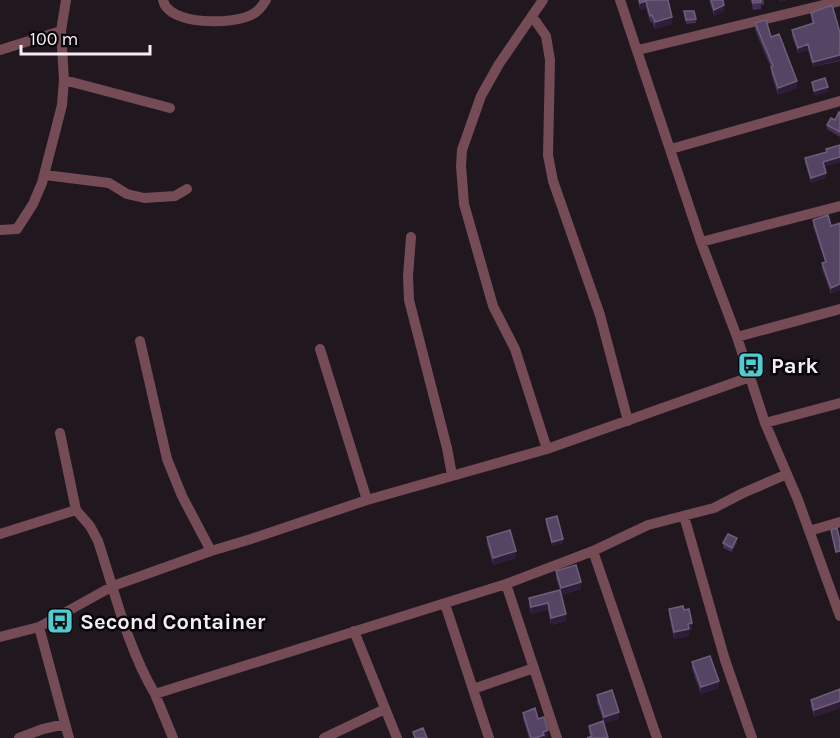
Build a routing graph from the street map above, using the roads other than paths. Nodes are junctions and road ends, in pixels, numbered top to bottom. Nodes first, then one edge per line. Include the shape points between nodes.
1 (66, 0) edge
2 (163, 0) edge
3 (266, 0) edge
4 (543, 0) edge
5 (620, 0) edge
6 (840, 1) edge
7 (532, 16) junction
8 (61, 31) junction
9 (0, 50) edge
10 (638, 50) junction
11 (64, 80) junction
12 (840, 101) edge
13 (170, 108) dead end
14 (671, 149) junction
15 (45, 175) junction
16 (188, 189) dead end
17 (840, 206) edge
18 (0, 230) edge
19 (411, 237) dead end
20 (701, 242) junction
21 (840, 309) edge
22 (737, 337) junction
23 (140, 341) dead end
24 (320, 349) dead end
25 (750, 377) junction
26 (840, 403) edge
27 (628, 421) junction
28 (765, 423) junction
29 (60, 433) dead end
30 (547, 449) junction
31 (787, 474) junction
32 (452, 476) junction
33 (367, 500) junction
34 (76, 510) junction
35 (684, 516) junction
36 (840, 522) edge
37 (809, 531) junction
38 (0, 534) edge
39 (211, 550) junction
40 (593, 551) junction
41 (506, 584) junction
42 (113, 586) junction
43 (445, 604) junction
44 (840, 616) edge
45 (39, 627) junction
46 (354, 631) junction
47 (0, 637) edge
48 (534, 668) junction
49 (473, 689) junction
50 (154, 694) junction
51 (385, 709) junction
52 (65, 724) junction
53 (327, 737) edge
54 (19, 738) edge
55 (69, 738) edge
56 (174, 738) edge
57 (397, 738) edge
58 (489, 738) edge
59 (557, 738) edge
60 (657, 738) edge
61 (752, 738) edge

1 - 8 street
2 - 3 street via 168,12 201,21 244,18 254,14
4 - 7 street
5 - 10 street
6 - 10 street
7 - 27 street via 546,36 550,60 548,155 553,181 600,315
7 - 30 street via 481,96 462,150 461,176 464,204 493,306 515,349
8 - 9 street
8 - 11 street
10 - 14 street
11 - 13 street
11 - 15 street
12 - 14 street
14 - 20 street
15 - 16 street via 109,183 127,194 144,198 175,196
15 - 18 street via 17,230
17 - 20 street
19 - 32 street via 410,300
20 - 22 street
21 - 22 street
22 - 25 street
23 - 39 street via 167,459
24 - 33 street
25 - 27 street
25 - 28 street
26 - 28 street
27 - 30 street
28 - 31 street
29 - 34 street
30 - 32 street
31 - 35 street via 714,508
31 - 37 street
32 - 33 street
33 - 39 street
34 - 38 street
34 - 42 street via 98,541
35 - 40 street via 648,525
35 - 61 street
36 - 37 street
37 - 44 street
39 - 42 street
40 - 41 street
40 - 60 street
41 - 43 street
41 - 48 street
42 - 45 street
42 - 50 street via 144,677
43 - 46 street
43 - 49 street
45 - 47 street
45 - 52 street
46 - 50 street
46 - 51 street
48 - 49 street
48 - 59 street
49 - 58 street
50 - 56 street
51 - 53 street
51 - 57 street
52 - 54 street
52 - 55 street

